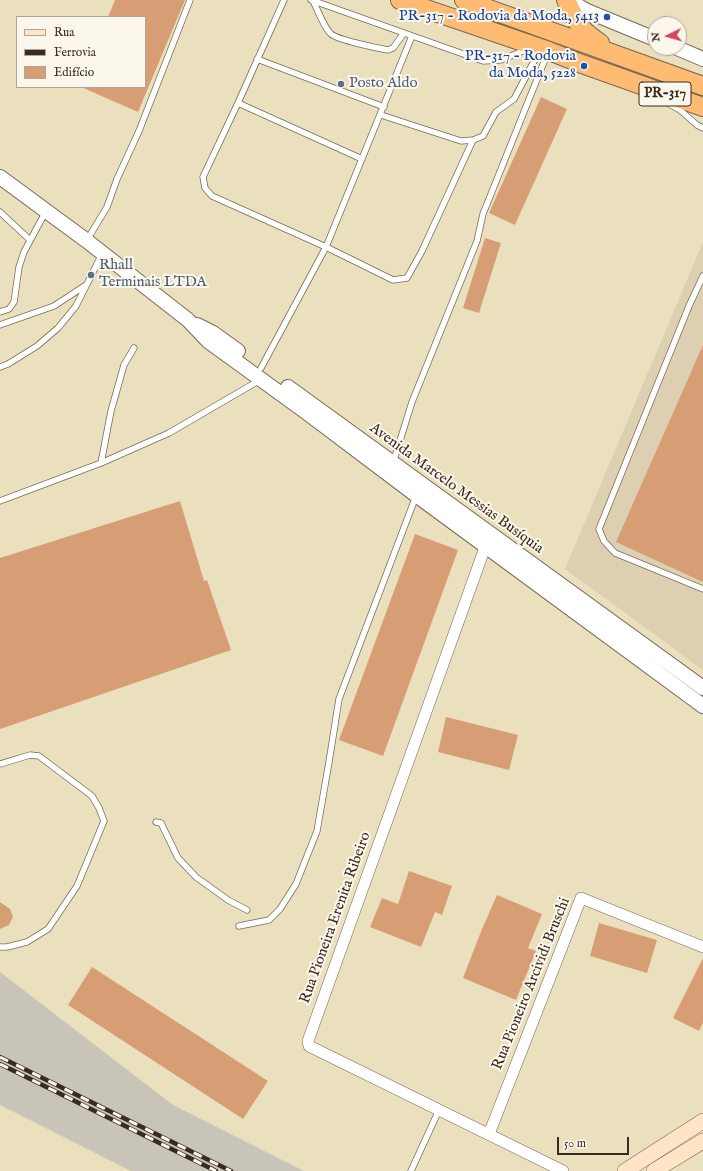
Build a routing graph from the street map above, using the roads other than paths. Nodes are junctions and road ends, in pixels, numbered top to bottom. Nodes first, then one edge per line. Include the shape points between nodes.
1 (190, 0) edge
2 (284, 0) edge
3 (400, 0) edge
4 (464, 0) edge
5 (567, 0) edge
6 (312, 1) edge
7 (404, 33) junction
8 (412, 36) junction
9 (647, 36) edge
10 (542, 48) junction
11 (687, 52) edge
12 (617, 55) junction
13 (257, 59) junction
14 (703, 59) edge
15 (628, 80) junction
16 (703, 86) edge
17 (238, 103) junction
18 (384, 107) junction
19 (703, 107) edge
20 (381, 115) junction
21 (703, 128) edge
22 (473, 140) junction
23 (362, 159) junction
24 (0, 177) edge
25 (46, 211) junction
26 (0, 212) edge
27 (30, 240) junction
28 (86, 241) junction
29 (326, 247) junction
30 (102, 254) junction
31 (703, 276) edge
32 (86, 284) junction
33 (0, 312) edge
34 (0, 325) edge
35 (134, 348) dead end
36 (0, 367) edge
37 (261, 374) junction
38 (101, 463) junction
39 (390, 469) junction
40 (416, 495) junction
41 (0, 501) edge
42 (488, 541) junction
43 (703, 589) edge
44 (703, 688) edge
45 (703, 706) edge
46 (0, 764) edge
47 (156, 822) dead end
48 (247, 910) dead end
49 (239, 926) dead end
50 (0, 947) edge
51 (703, 947) edge
52 (439, 1110) junction
53 (703, 1121) edge
54 (489, 1134) junction
55 (702, 1142) edge
56 (411, 1171) edge
57 (563, 1171) edge
58 (625, 1171) edge
59 (654, 1171) edge

1 - 28 lane via 107,207
2 - 13 lane
3 - 10 highway, PR-317
4 - 12 highway, PR-317
5 - 9 street
5 - 12 highway via 585,33
6 - 7 lane
6 - 7 lane via 332,35 388,50 393,48
7 - 8 lane
8 - 10 lane via 483,61 501,60
8 - 18 lane
10 - 15 highway, PR-317
10 - 22 lane via 514,99 496,112 483,136
10 - 39 lane via 483,214 477,241 412,402
11 - 14 street
12 - 16 highway, PR-317
13 - 17 lane
13 - 18 lane
15 - 19 highway, PR-317
15 - 21 lane via 680,110
17 - 23 lane
17 - 29 lane via 203,177 205,188 212,196
18 - 20 lane
20 - 22 lane via 461,141
20 - 23 lane
22 - 29 lane via 407,278 393,280
23 - 29 lane
24 - 25 street, Avenida Marcelo Messias Busíquia
25 - 27 lane
25 - 28 street, Avenida Marcelo Messias Busíquia
26 - 27 lane
27 - 33 lane via 19,267 14,302 10,309
28 - 30 street, Avenida Marcelo Messias Busíquia
29 - 37 lane
30 - 32 lane
30 - 37 street, Avenida Marcelo Messias Busíquia via 188,320 213,332
31 - 43 lane via 599,528 604,541 615,553
32 - 34 lane via 54,306
32 - 36 lane via 76,306 58,328 37,346
35 - 38 lane via 124,365 111,411
37 - 38 lane via 169,434
37 - 39 street, Avenida Marcelo Messias Busíquia
38 - 41 lane
39 - 40 street, Avenida Marcelo Messias Busíquia
39 - 42 street, Avenida Marcelo Messias Busíquia
40 - 42 street, Avenida Marcelo Messias Busíquia
40 - 49 lane via 339,699 317,831 296,884 280,909 269,920
42 - 44 street, Avenida Marcelo Messias Busíquia
42 - 45 street
42 - 52 street, Rua Pioneira Erenita Ribeiro via 308,1040 309,1046
46 - 50 lane via 30,755 39,756 92,796 104,821 77,886 48,929 27,942 7,948
47 - 48 lane via 161,823 178,858 196,877
51 - 54 street, Rua Pioneiro Arcividi Bruschi via 580,898
52 - 54 street, Rua Pioneira Erenita Ribeiro
52 - 56 lane
53 - 58 main road
54 - 57 street, Rua Pioneira Erenita Ribeiro
55 - 59 main road

